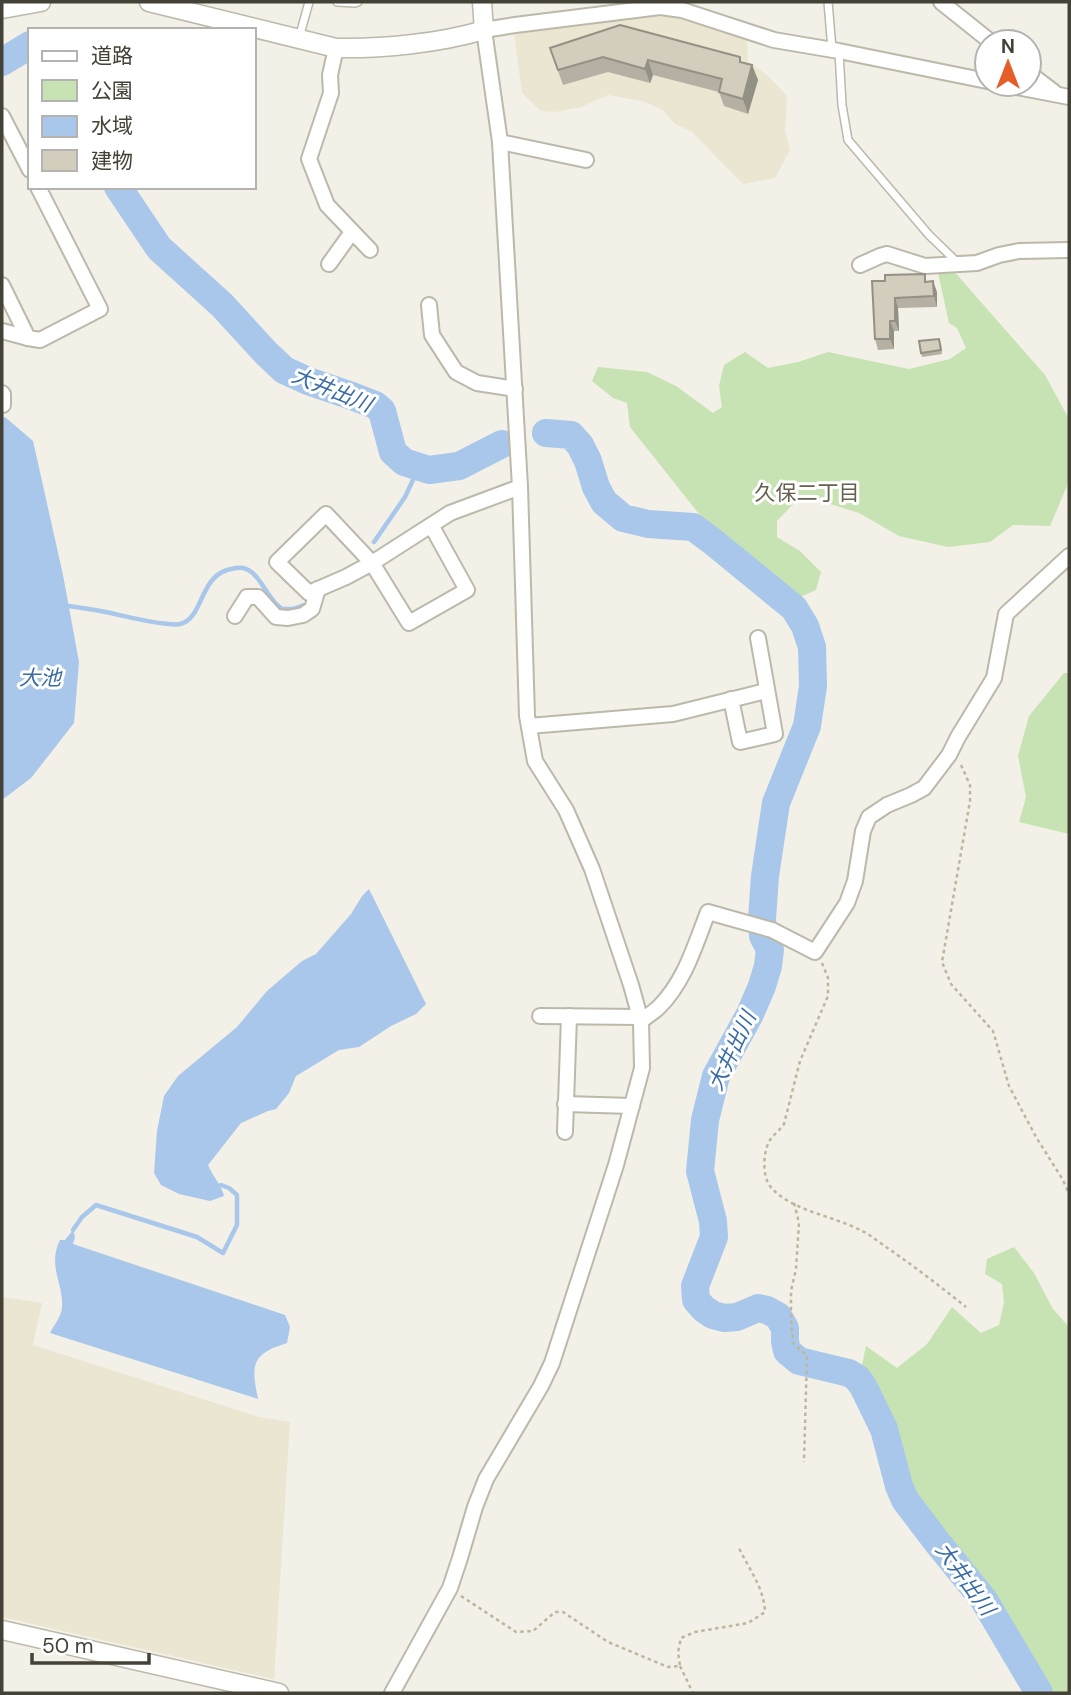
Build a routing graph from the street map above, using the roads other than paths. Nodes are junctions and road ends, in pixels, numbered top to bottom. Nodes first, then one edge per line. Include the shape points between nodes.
1 (41, 2) edge
2 (149, 2) edge
3 (309, 2) edge
4 (337, 2) edge
5 (358, 2) edge
6 (482, 2) edge
7 (828, 2) edge
8 (941, 2) edge
9 (2, 9) edge
10 (254, 28) edge
11 (256, 28) edge
12 (974, 28) edge
13 (484, 30) junction
14 (299, 39) junction
15 (336, 48) junction
16 (835, 50) junction
17 (973, 78) edge
18 (1043, 82) edge
19 (1043, 92) edge
20 (1063, 96) edge
21 (2, 116) edge
22 (500, 142) junction
23 (586, 160) dead end
24 (28, 166) edge
25 (39, 189) edge
26 (352, 232) junction
27 (370, 250) dead end
28 (1069, 250) edge
29 (329, 264) dead end
30 (860, 265) dead end
31 (960, 265) junction
32 (2, 285) edge
33 (429, 306) dead end
34 (2, 331) edge
35 (29, 338) junction
36 (515, 389) junction
37 (2, 393) edge
38 (2, 406) edge
39 (520, 487) junction
40 (430, 526) junction
41 (1069, 556) edge
42 (372, 563) junction
43 (318, 589) junction
44 (235, 616) dead end
45 (758, 638) dead end
46 (766, 691) junction
47 (731, 699) junction
48 (529, 726) junction
49 (540, 1016) dead end
50 (569, 1016) junction
51 (641, 1019) junction
52 (565, 1104) junction
53 (632, 1106) junction
54 (565, 1132) dead end
55 (2, 1630) edge
56 (279, 1693) edge
57 (393, 1693) edge

1 - 9 street
2 - 10 street
3 - 14 lane
4 - 5 lane
6 - 13 street
7 - 16 lane
8 - 12 street
11 - 14 street
13 - 15 street via 406,44
13 - 16 street via 660,7 774,40
13 - 22 street
14 - 15 street
15 - 26 street via 331,93 309,159 327,205
16 - 17 street
16 - 31 lane via 848,140
18 - 20 street
19 - 20 street
21 - 24 street
22 - 23 street
22 - 36 street
25 - 35 street via 100,309 40,340
26 - 27 street
26 - 29 street
28 - 31 street via 1020,251
30 - 31 street via 887,254 925,266
32 - 35 street
33 - 36 street via 432,335 456,372 477,383
34 - 35 street
36 - 39 street
37 - 38 street
39 - 40 street via 450,513
39 - 48 street
40 - 42 street
40 - 42 street via 467,590 409,623
41 - 51 street via 1006,614 994,678 924,788 869,817 847,903 815,952 772,930 708,912 673,990
42 - 43 street
42 - 43 street via 326,514 277,562 309,593
43 - 44 street via 312,609 303,615 276,617 258,597 247,597
45 - 46 street
46 - 47 street
46 - 47 street via 775,734 740,742
47 - 48 street via 673,714
48 - 51 street via 536,761 566,810 592,869
49 - 50 street
50 - 51 street
50 - 52 street
51 - 53 street via 642,1068
52 - 53 street
52 - 54 street
53 - 57 street via 552,1363 486,1479 450,1588
55 - 56 street

